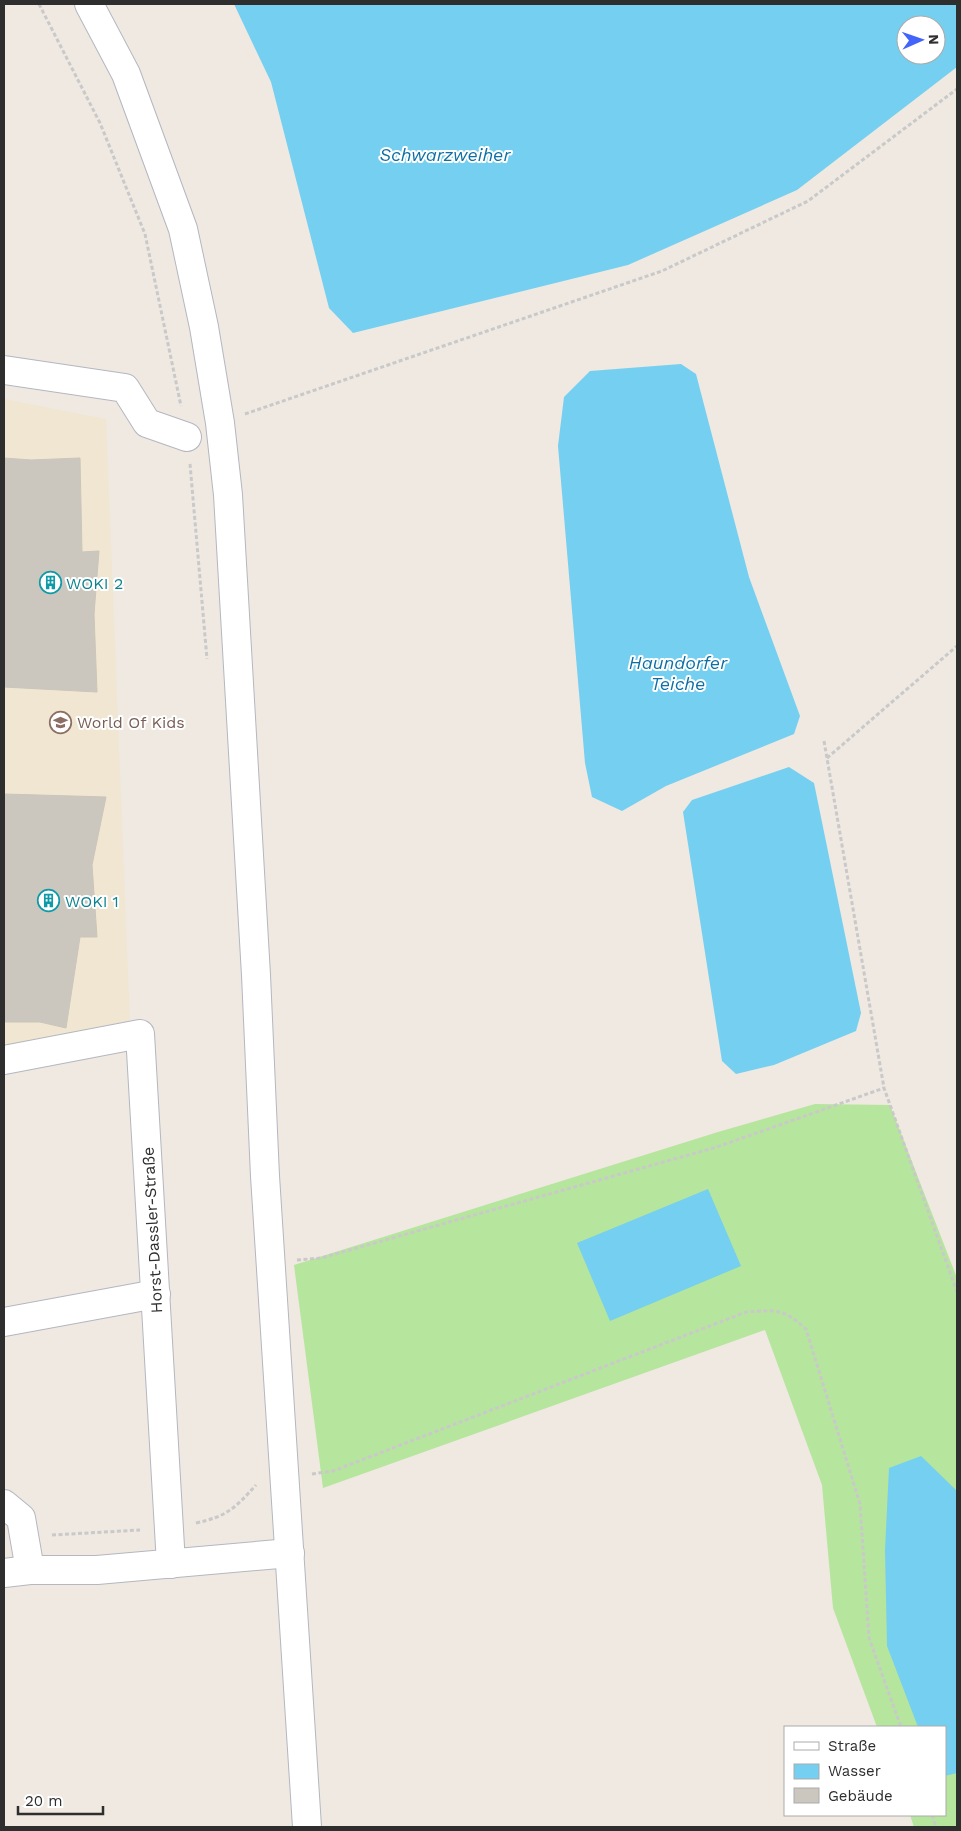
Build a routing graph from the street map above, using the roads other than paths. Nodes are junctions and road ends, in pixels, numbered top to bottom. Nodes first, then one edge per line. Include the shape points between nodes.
1 (89, 4) edge
2 (4, 370) edge
3 (187, 437) road end
4 (4, 1060) edge
5 (156, 1294) junction
6 (4, 1322) edge
7 (4, 1504) edge
8 (290, 1553) junction
9 (171, 1564) junction
10 (30, 1570) junction
11 (4, 1573) edge
12 (307, 1827) edge

1 - 8 street via 126,74 183,229 220,423 229,514 265,1176
2 - 3 street via 125,388 147,423
4 - 5 street, Horst-Dassler-Straße via 140,1034
5 - 6 street
5 - 9 street, Horst-Dassler-Straße
7 - 10 street via 21,1518
8 - 9 street
8 - 12 street
9 - 10 street via 97,1570
10 - 11 street

